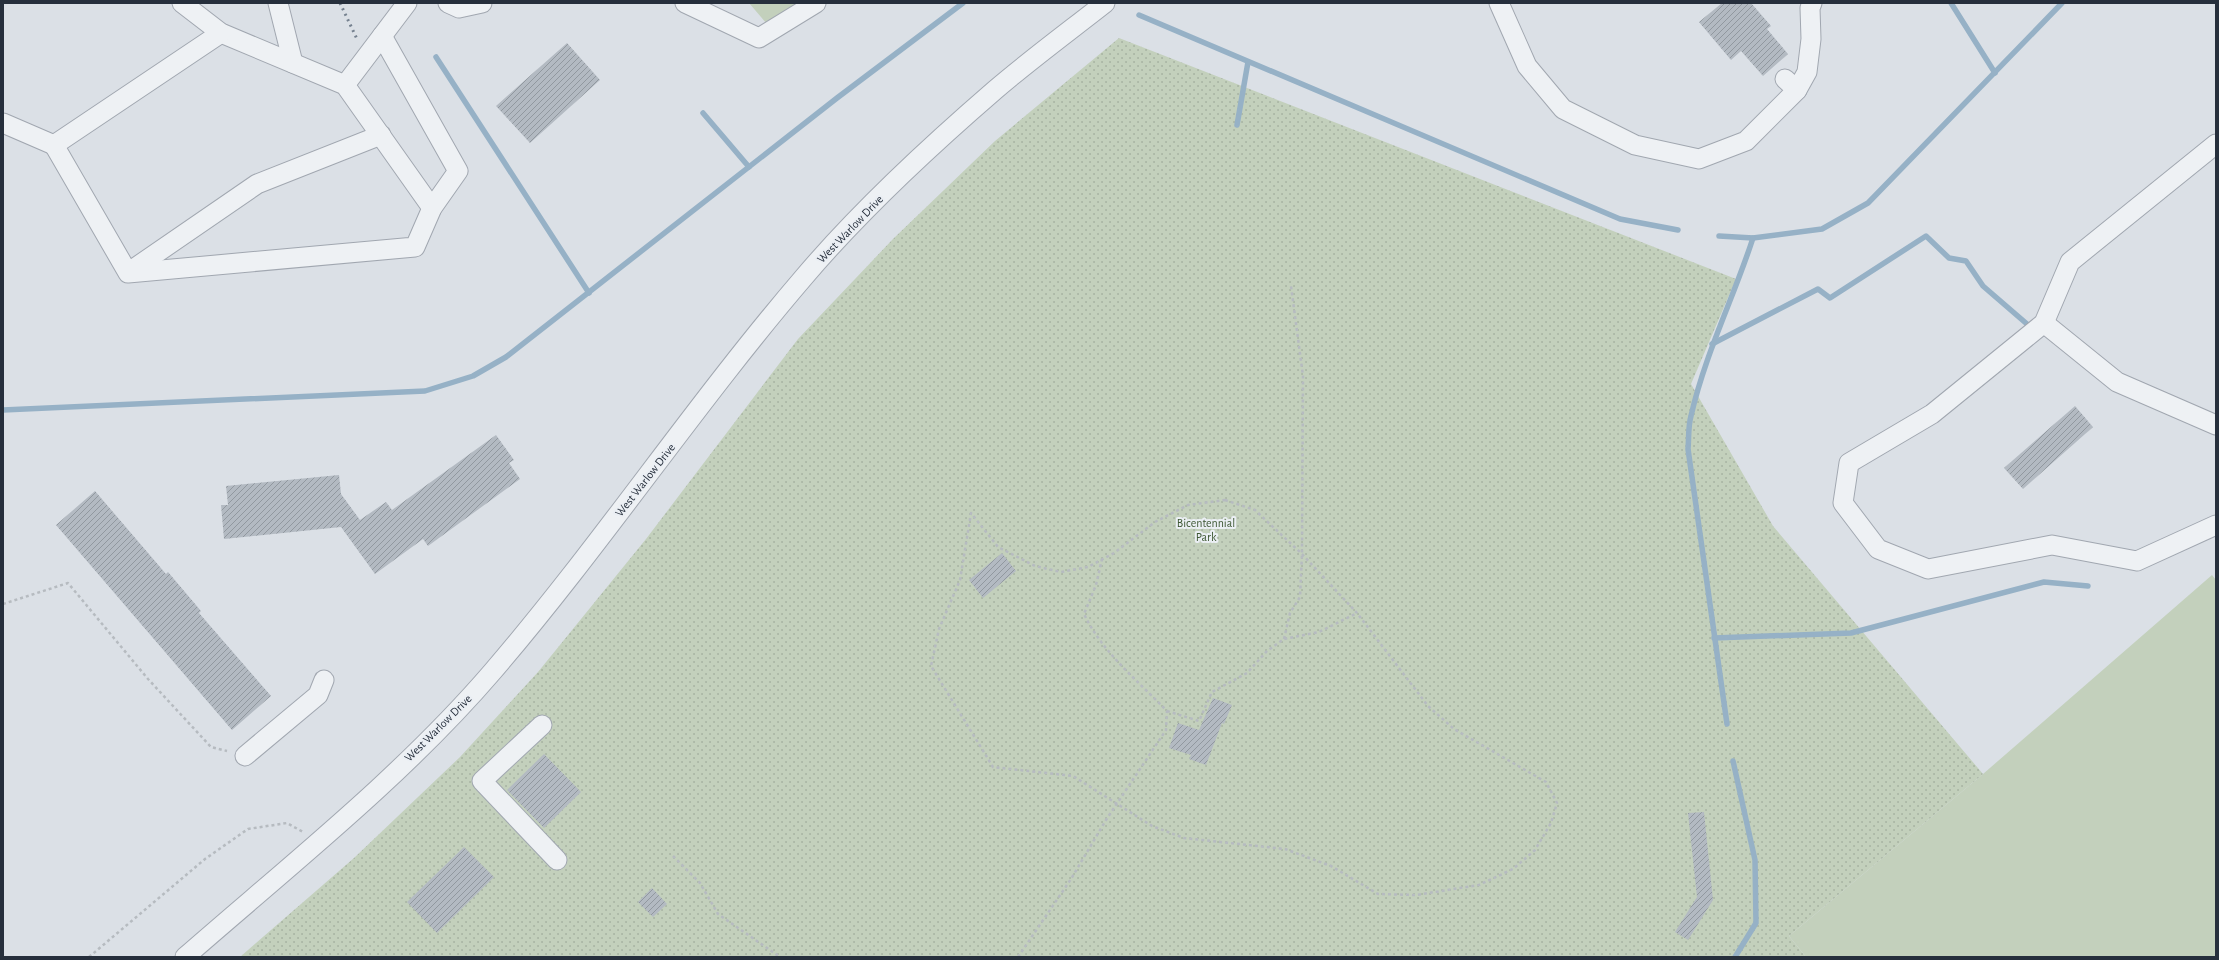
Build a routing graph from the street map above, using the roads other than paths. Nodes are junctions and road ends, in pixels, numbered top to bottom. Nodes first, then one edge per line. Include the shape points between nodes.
1 (182, 3) edge
2 (278, 3) edge
3 (407, 3) edge
4 (448, 3) edge
5 (482, 3) edge
6 (685, 3) edge
7 (816, 3) edge
8 (1105, 3) edge
9 (1499, 3) edge
10 (1812, 3) edge
11 (221, 33) junction
12 (382, 36) junction
13 (293, 63) junction
14 (345, 85) junction
15 (3, 123) edge
16 (381, 135) junction
17 (2216, 144) edge
18 (54, 145) junction
19 (432, 208) junction
20 (128, 273) junction
21 (2044, 322) junction
22 (2216, 426) edge
23 (2216, 525) edge
24 (324, 680) dead end
25 (542, 725) dead end
26 (245, 756) road end
27 (557, 860) dead end
28 (185, 957) edge

1 - 11 street
2 - 13 street
3 - 12 street
4 - 5 street via 460,8
6 - 7 street via 759,38
8 - 28 street, West Warlow Drive via 996,89 929,149 807,274 762,327 559,592 493,671 423,745 319,841
9 - 10 street via 1527,66 1563,109 1635,145 1699,159 1746,141 1791,85 1807,72 1812,39
11 - 13 street
11 - 18 street
12 - 14 street
12 - 19 street via 458,171
13 - 14 street
14 - 16 street
15 - 18 street
16 - 19 street
16 - 20 street via 257,184
17 - 21 street via 2070,262
18 - 20 street
19 - 20 street via 415,247
21 - 22 street via 2117,382
21 - 23 street via 1932,414 1849,463 1843,503 1878,549 1928,569 2052,545 2137,561
24 - 26 street via 318,694
25 - 27 street via 482,782

